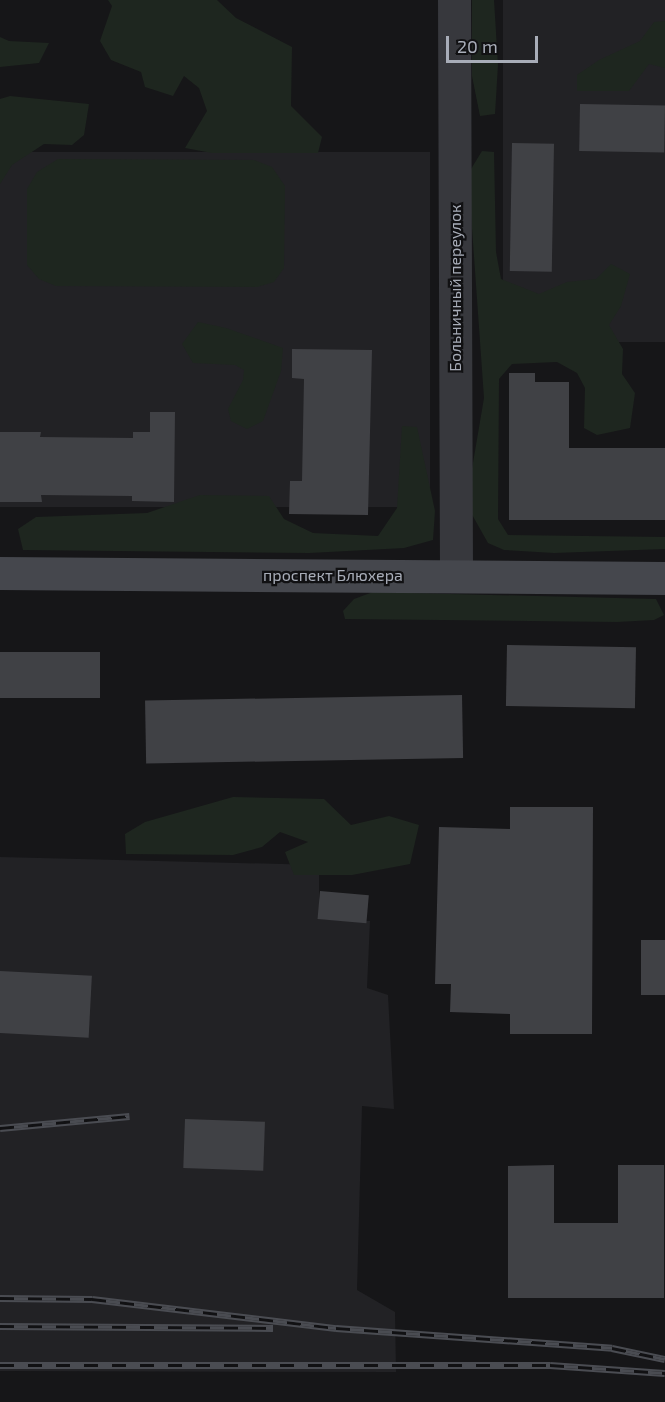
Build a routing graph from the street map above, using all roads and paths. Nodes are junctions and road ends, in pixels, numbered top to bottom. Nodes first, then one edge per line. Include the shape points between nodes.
1 (454, 0) edge
2 (0, 573) edge
3 (456, 576) junction
4 (665, 578) edge

1 - 3 street, Больничный переулок
2 - 3 main road, проспект Блюхера
3 - 4 main road, проспект Блюхера

